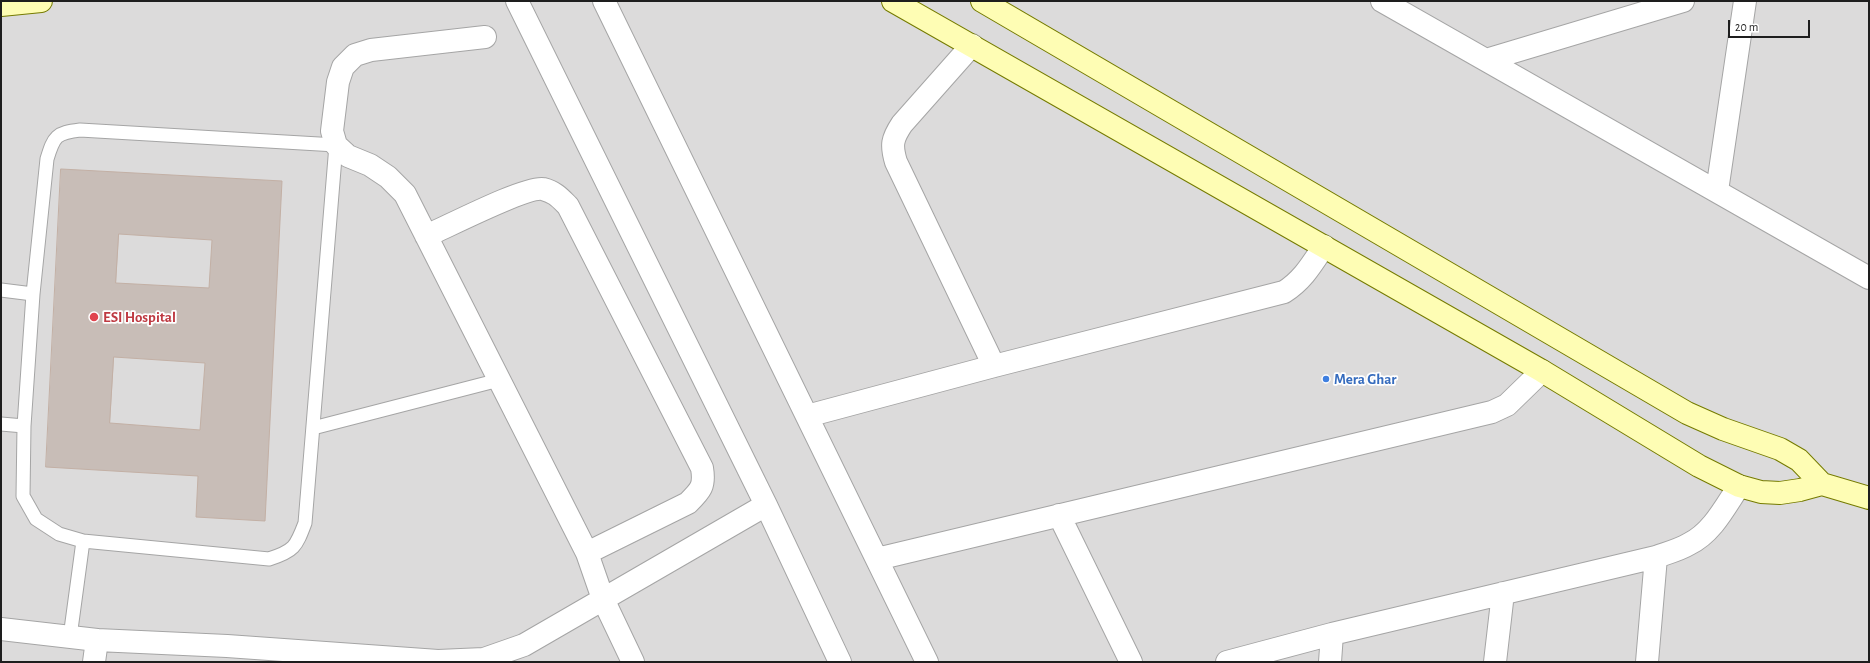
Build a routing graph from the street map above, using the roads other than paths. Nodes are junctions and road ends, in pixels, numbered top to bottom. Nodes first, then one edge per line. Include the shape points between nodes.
1 (41, 1) edge
2 (517, 1) edge
3 (604, 1) edge
4 (893, 1) edge
5 (982, 1) edge
6 (1382, 1) edge
7 (1683, 1) edge
8 (1744, 1) edge
9 (1, 5) edge
10 (485, 36) dead end
11 (972, 44) junction
12 (1486, 60) junction
13 (336, 145) junction
14 (1717, 191) junction
15 (426, 236) junction
16 (1324, 246) junction
17 (1869, 278) edge
18 (1, 290) edge
19 (33, 294) junction
20 (994, 366) junction
21 (1542, 371) junction
22 (499, 380) junction
23 (807, 416) junction
24 (1, 424) edge
25 (24, 426) junction
26 (313, 428) junction
27 (1822, 484) junction
28 (1740, 486) junction
29 (1869, 498) edge
30 (766, 505) junction
31 (1059, 515) junction
32 (83, 541) junction
33 (587, 553) junction
34 (1656, 557) junction
35 (877, 560) junction
36 (1503, 593) junction
37 (603, 599) junction
38 (1, 629) edge
39 (1332, 634) junction
40 (70, 637) junction
41 (96, 640) junction
42 (226, 654) edge
43 (361, 659) edge
44 (484, 661) edge
45 (94, 662) edge
46 (632, 662) edge
47 (840, 662) edge
48 (927, 662) edge
49 (1131, 662) edge
50 (1227, 662) edge
51 (1330, 662) edge
52 (1495, 662) edge
53 (1647, 662) edge

1 - 9 main road
2 - 30 street
3 - 23 street
4 - 11 main road
5 - 27 main road via 1687,413 1722,429 1780,449 1799,460
6 - 12 street
7 - 12 street
8 - 14 street
10 - 13 street via 371,50 355,55 343,67 338,82 332,131
11 - 16 main road
11 - 20 street via 902,124 894,136 892,149
12 - 14 street
13 - 15 street via 348,156 370,165 388,177 405,194
13 - 19 lane via 80,130 62,132 52,142 47,159
13 - 26 lane
14 - 17 street
15 - 22 street
15 - 33 street via 524,192 542,189 557,194 568,206 702,468 704,480 699,492 688,502
16 - 20 street via 1304,277 1284,292
16 - 21 main road
18 - 19 lane
19 - 25 lane
20 - 23 street
21 - 28 main road via 1699,466
21 - 31 street via 1507,405 1492,412
22 - 26 lane
22 - 33 street
23 - 35 street
24 - 25 lane
25 - 32 lane via 23,496 36,519 58,534
26 - 32 lane via 305,523 298,540 287,553 269,559
27 - 28 main road via 1780,493 1761,492
27 - 29 main road
28 - 34 street via 1704,534 1689,544
30 - 37 street
30 - 47 street
31 - 35 street
31 - 49 street
32 - 40 lane
33 - 37 street
34 - 36 street
34 - 53 street
35 - 48 street
36 - 39 street
36 - 52 street
37 - 44 street via 524,645
37 - 46 street
38 - 40 street
39 - 50 street
39 - 51 street
40 - 41 street
41 - 42 street
41 - 45 street
42 - 43 street
43 - 44 street

